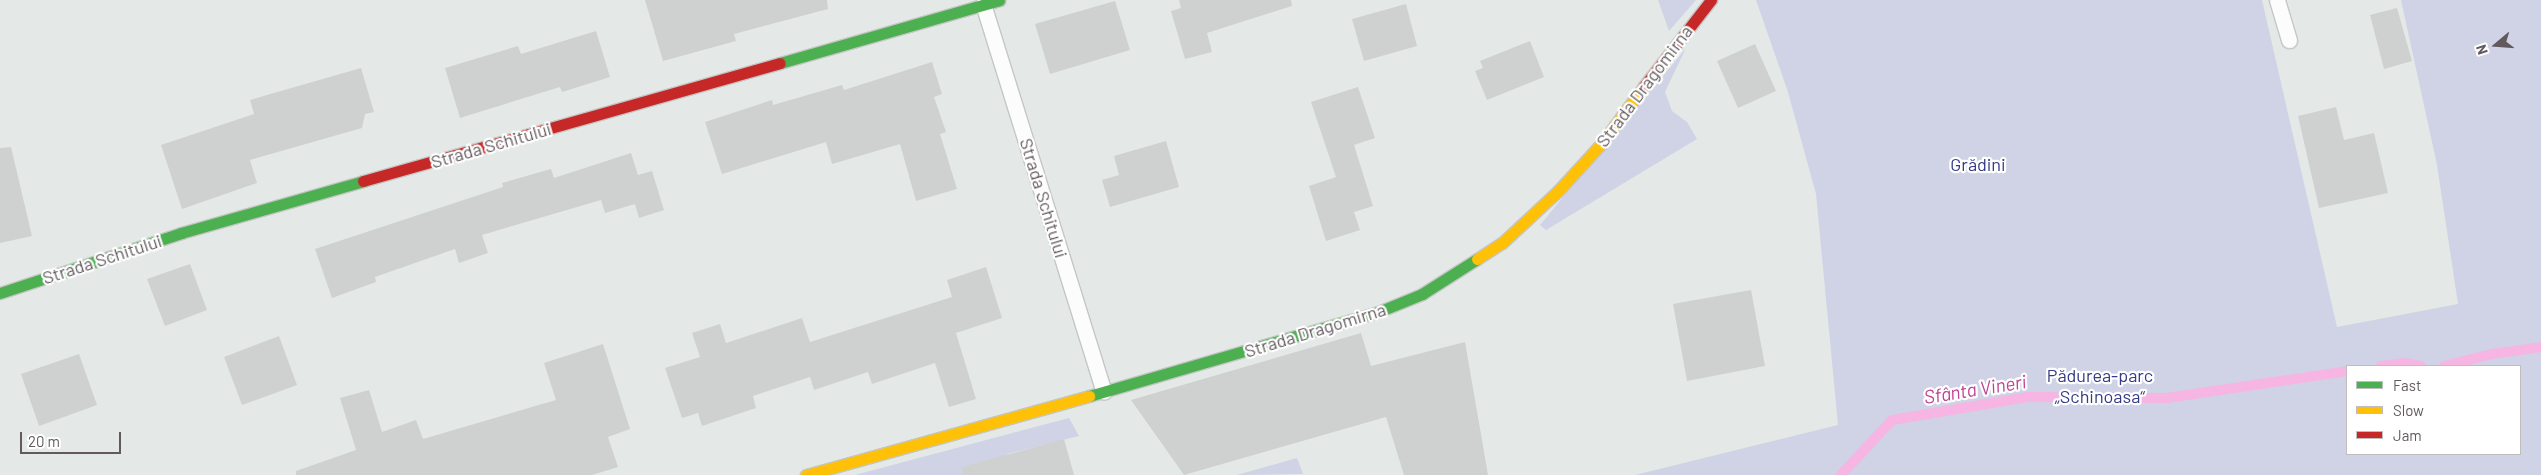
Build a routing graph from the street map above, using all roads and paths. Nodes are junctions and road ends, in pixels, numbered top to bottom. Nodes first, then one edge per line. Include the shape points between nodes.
1 (999, 0) edge
2 (1711, 0) edge
3 (2277, 0) edge
4 (984, 4) junction
5 (2289, 40) dead end
6 (0, 293) edge
7 (1104, 392) junction
8 (806, 475) edge

1 - 4 street, Strada Schitului
2 - 7 street, Strada Dragomirna via 1601,144 1558,191 1502,243 1462,270 1422,294 1378,312
3 - 5 lane
4 - 6 street, Strada Schitului via 181,233
4 - 7 lane, Strada Schitului
7 - 8 street, Strada Dragomirna

